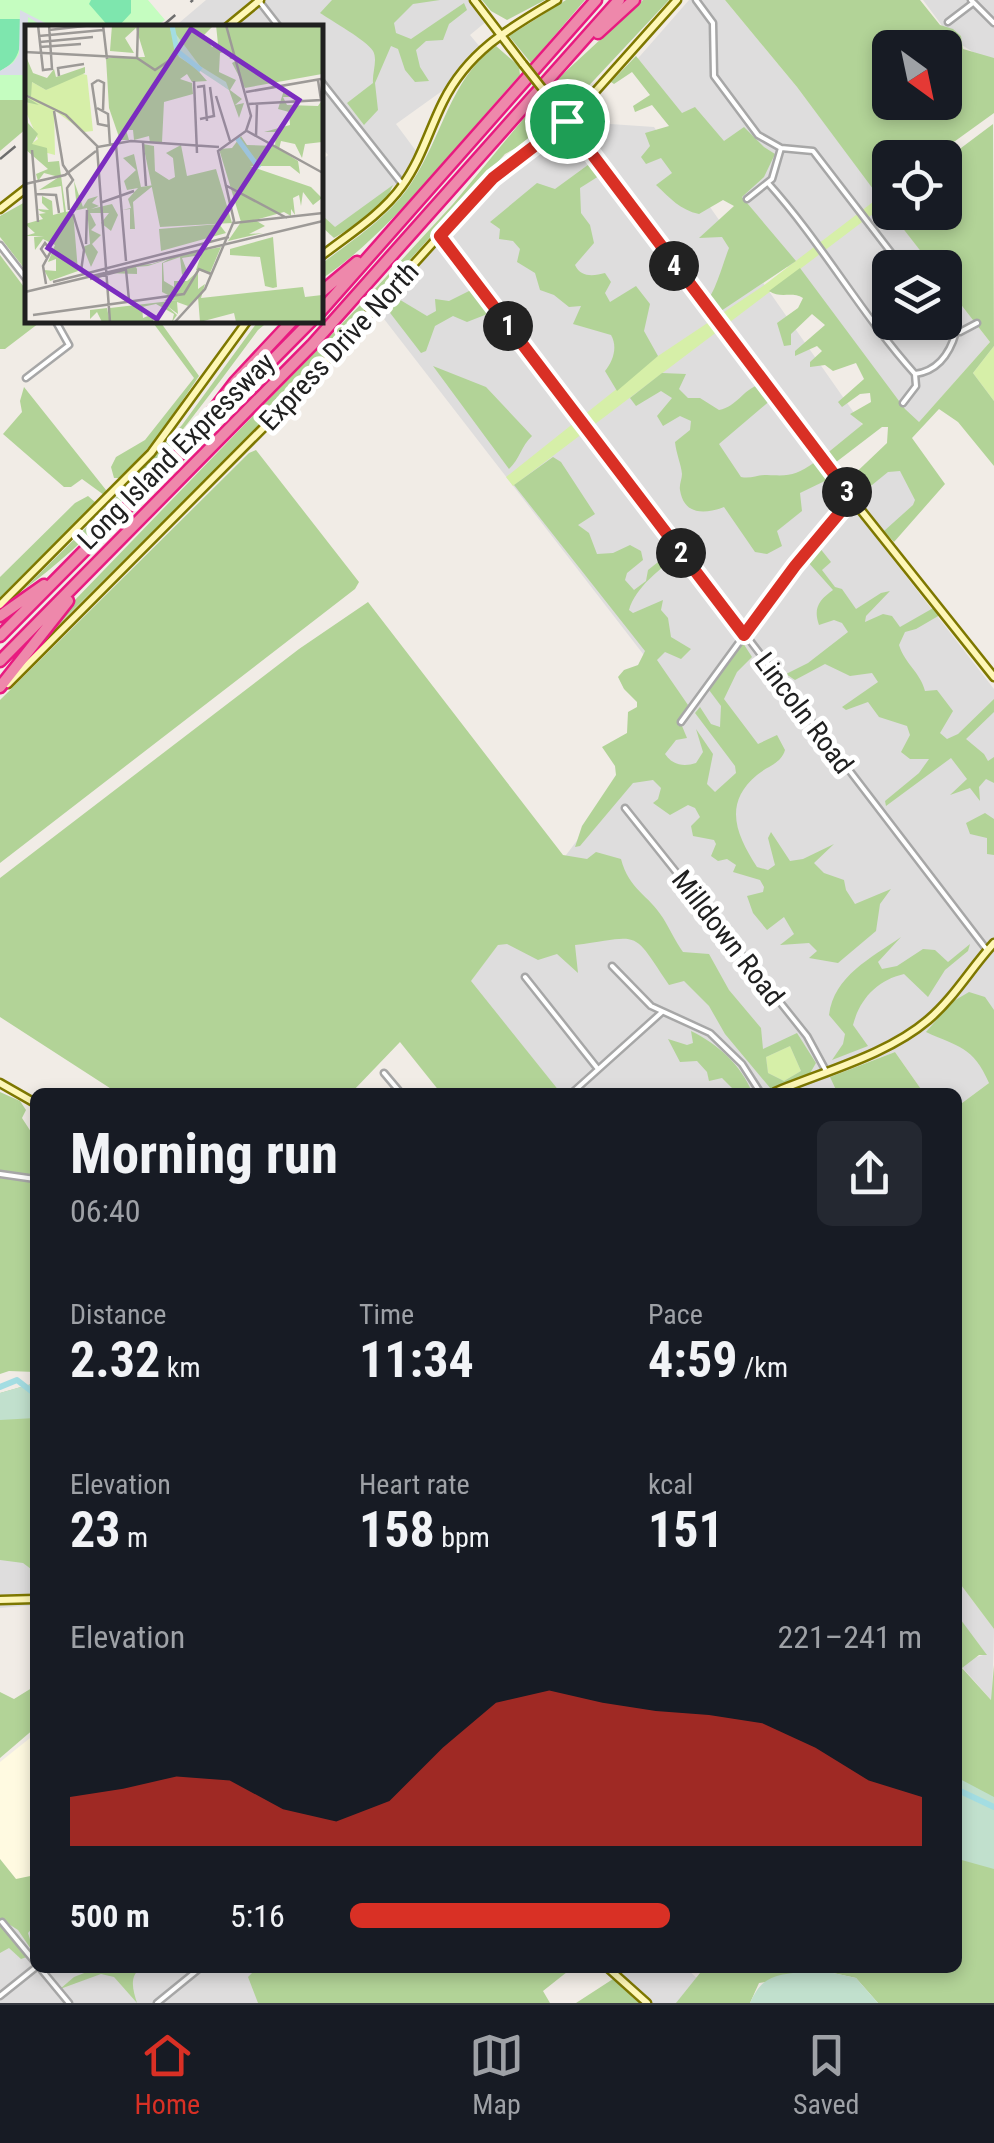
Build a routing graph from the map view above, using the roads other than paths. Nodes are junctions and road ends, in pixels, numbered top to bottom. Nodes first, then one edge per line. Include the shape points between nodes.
1 (260, 0) edge
2 (474, 0) edge
3 (558, 0) edge
4 (596, 0) edge
5 (619, 0) edge
6 (634, 0) edge
7 (677, 0) edge
8 (696, 0) edge
9 (972, 1) edge
10 (948, 22) dead end
11 (994, 22) edge
12 (230, 25) edge
13 (278, 25) edge
14 (500, 34) junction
15 (570, 55) junction
16 (322, 83) edge
17 (567, 121) junction
18 (782, 148) junction
19 (768, 183) junction
20 (403, 185) junction
21 (25, 189) edge
22 (747, 199) dead end
23 (0, 209) edge
24 (399, 224) junction
25 (440, 236) junction
26 (0, 245) edge
27 (889, 250) edge
28 (322, 255) edge
29 (25, 277) edge
30 (322, 291) edge
31 (322, 310) edge
32 (56, 322) edge
33 (247, 322) edge
34 (291, 322) edge
35 (310, 322) edge
36 (977, 323) dead end
37 (962, 331) edge
38 (954, 340) edge
39 (915, 374) junction
40 (26, 378) dead end
41 (903, 403) dead end
42 (148, 488) junction
43 (852, 498) junction
44 (111, 550) junction
45 (85, 552) junction
46 (0, 605) edge
47 (0, 616) edge
48 (744, 635) junction
49 (0, 636) edge
50 (0, 660) edge
51 (994, 677) edge
52 (0, 689) edge
53 (682, 722) dead end
54 (625, 808) dead end
55 (994, 943) edge
56 (988, 950) junction
57 (612, 966) dead end
58 (525, 978) dead end
59 (662, 1012) junction
60 (598, 1069) junction
61 (826, 1071) junction
62 (384, 1072) dead end
63 (0, 1083) edge
64 (397, 1088) edge
65 (577, 1088) edge
66 (757, 1088) edge
67 (784, 1088) edge
68 (30, 1100) edge
69 (0, 1174) edge
70 (30, 1178) edge
71 (30, 1599) edge
72 (0, 1600) edge
73 (2, 1922) edge
74 (30, 1957) edge
75 (30, 1972) edge
76 (43, 1973) edge
77 (194, 1973) edge
78 (614, 1973) edge
79 (0, 1996) edge
80 (68, 2003) edge
81 (157, 2003) edge
82 (647, 2003) edge

1 - 12 main road
1 - 13 street
2 - 14 main road
3 - 14 main road
4 - 24 highway
5 - 15 highway, Long Island Expressway
6 - 15 highway
7 - 17 main road, Express Drive North
8 - 18 street via 713,23 714,76 758,135
9 - 10 street
9 - 11 street
14 - 17 main road, bridge
14 - 20 main road via 451,86
15 - 44 highway, Long Island Expressway via 313,344
16 - 20 street
17 - 25 main road, Express Drive North via 493,178
17 - 43 main road
18 - 19 street
18 - 27 street via 807,148 819,157
19 - 22 street
19 - 39 street
20 - 28 main road
21 - 23 main road
24 - 30 highway
24 - 31 highway
25 - 48 street, Lincoln Road
25 - 52 main road, Express Drive North via 290,401
26 - 29 street
32 - 40 street via 69,345
33 - 46 main road via 151,454
34 - 42 highway
35 - 42 highway, Long Island Expressway
36 - 37 street
38 - 39 street via 942,360
39 - 41 street via 916,386
42 - 45 highway, Long Island Expressway
43 - 48 street
43 - 51 main road
44 - 50 highway, Long Island Expressway
44 - 52 highway
45 - 47 highway
45 - 49 highway, Long Island Expressway
48 - 53 street
48 - 56 street, Lincoln Road
54 - 61 street, Milldown Road via 806,1036
55 - 56 main road
56 - 61 main road via 914,1030
57 - 59 street
58 - 60 street
59 - 60 street
59 - 66 street via 710,1033
60 - 65 street
61 - 67 main road
62 - 64 street
63 - 68 main road
69 - 70 street
71 - 72 main road
73 - 74 street
75 - 79 street
76 - 80 street
77 - 81 street
78 - 82 main road

